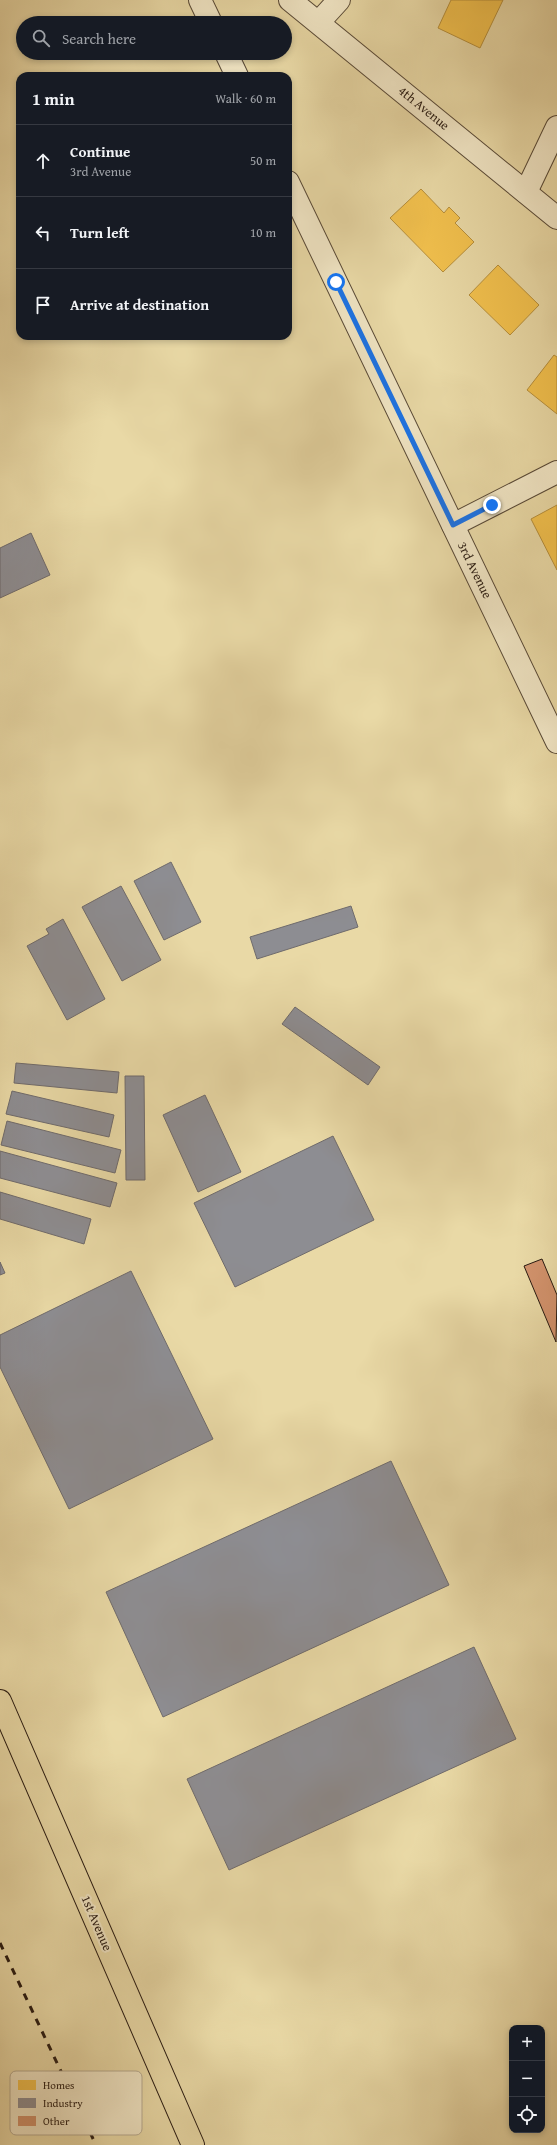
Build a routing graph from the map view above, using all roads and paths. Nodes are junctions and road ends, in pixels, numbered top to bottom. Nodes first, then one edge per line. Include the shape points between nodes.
1 (200, 0) edge
2 (290, 0) edge
3 (339, 0) edge
4 (208, 16) edge
5 (318, 22) junction
6 (229, 60) edge
7 (235, 72) edge
8 (557, 127) edge
9 (292, 190) edge
10 (526, 192) junction
11 (557, 218) edge
12 (557, 472) edge
13 (453, 525) junction
14 (557, 742) edge
15 (0, 1700) edge
16 (193, 2145) edge

1 - 4 street
2 - 5 street, 4th Avenue
3 - 5 street
5 - 10 street, 4th Avenue
6 - 7 street
8 - 10 street
9 - 13 street, 3rd Avenue
10 - 11 street, 4th Avenue
12 - 13 street
13 - 14 street, 3rd Avenue
15 - 16 main road, 1st Avenue

